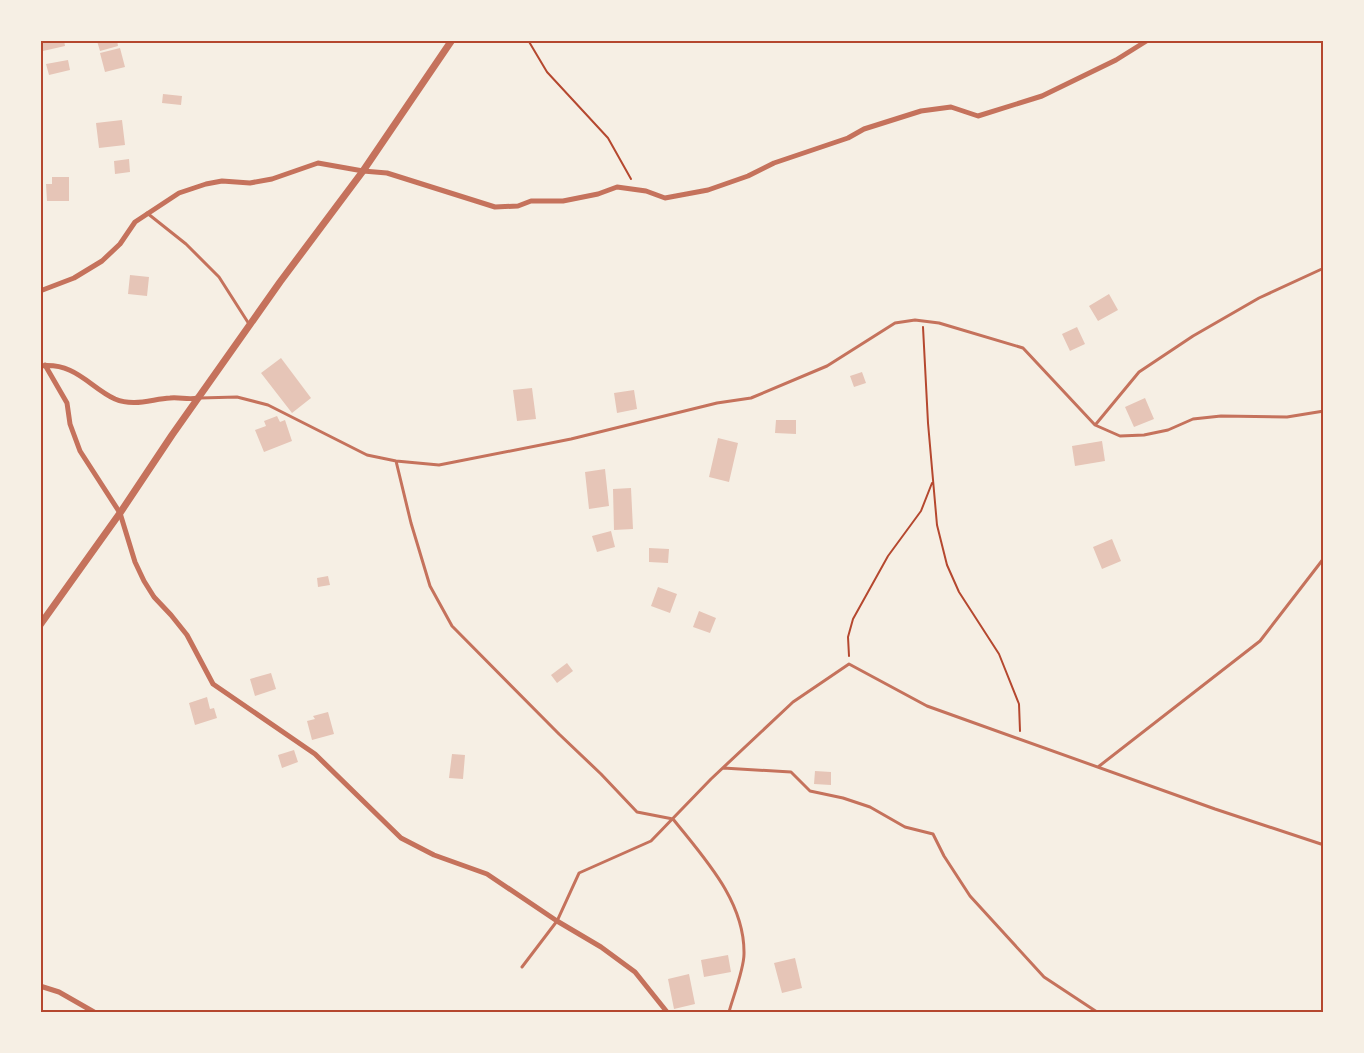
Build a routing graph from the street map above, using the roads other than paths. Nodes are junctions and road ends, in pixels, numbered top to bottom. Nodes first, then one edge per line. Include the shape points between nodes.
1 (453, 40) edge
2 (1148, 40) edge
3 (363, 171) junction
4 (147, 213) junction
5 (1323, 268) edge
6 (40, 291) edge
7 (250, 325) junction
8 (43, 366) edge
9 (198, 398) junction
10 (1323, 411) edge
11 (1095, 424) junction
12 (396, 461) junction
13 (120, 513) junction
14 (1323, 558) edge
15 (40, 625) edge
16 (1098, 767) junction
17 (723, 768) junction
18 (673, 819) junction
19 (1323, 845) edge
20 (557, 921) junction
21 (522, 967) dead end
22 (40, 986) edge
23 (94, 1012) edge
24 (667, 1012) edge
25 (729, 1012) edge
26 (1097, 1012) edge

1 - 3 street
2 - 3 street via 1042,96 978,116 951,107 921,111 708,190 666,198 617,188 563,201 495,207 387,173
3 - 4 street via 318,163 272,179 206,184
3 - 7 street
4 - 6 street via 102,261 74,278
4 - 7 lane via 219,277
5 - 11 lane via 1259,298 1139,372
7 - 9 street
8 - 9 street via 78,373 116,399 143,403
8 - 13 street via 67,403 80,451
9 - 12 lane via 237,397 268,405 367,455
9 - 13 street
10 - 11 lane via 1287,417 1193,419 1144,435 1120,436
11 - 12 lane via 1023,348 939,323 915,320 895,323 827,366 751,398 439,465
12 - 18 lane via 430,586 452,626 637,812
13 - 15 street
13 - 20 street via 144,581 187,635 213,684 315,754 401,838 487,874
14 - 16 lane via 1260,641
16 - 17 lane via 927,706 849,664 793,702
16 - 19 lane
17 - 18 lane
17 - 26 lane via 791,772 810,791 870,807 905,826 933,834 970,896 1044,977
18 - 20 lane via 651,842 579,873
18 - 25 lane via 715,872 739,917 744,956
20 - 21 lane
20 - 24 street via 635,972
22 - 23 street

